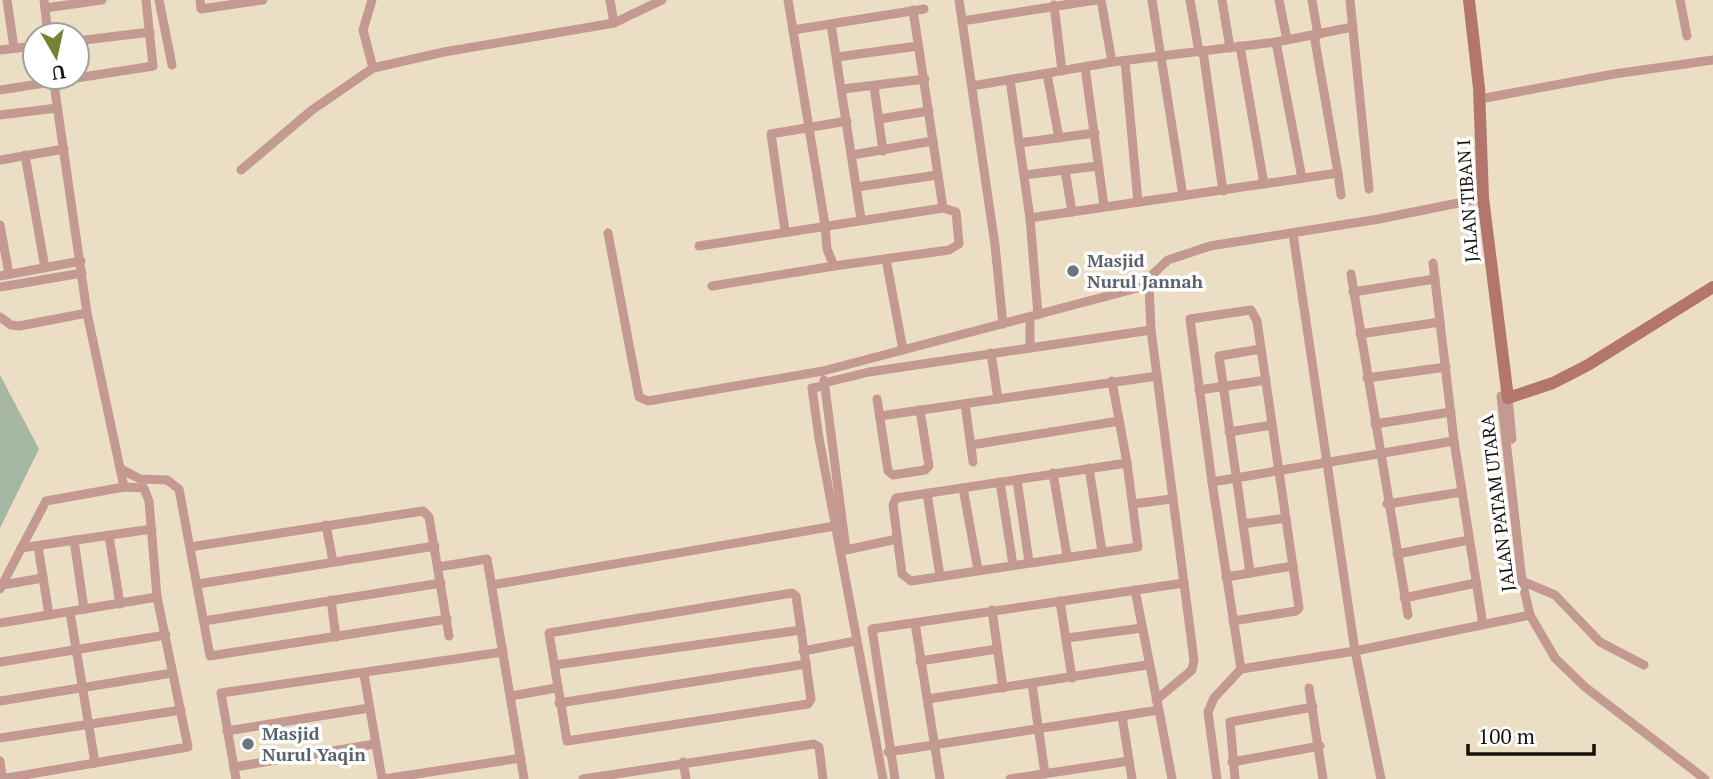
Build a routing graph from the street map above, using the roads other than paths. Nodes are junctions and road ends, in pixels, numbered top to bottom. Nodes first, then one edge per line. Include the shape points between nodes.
1 (7, 0) edge
2 (102, 0) edge
3 (146, 0) edge
4 (159, 0) edge
5 (200, 0) edge
6 (251, 0) edge
7 (263, 0) edge
8 (372, 0) edge
9 (610, 0) edge
10 (662, 0) edge
11 (788, 0) edge
12 (959, 0) edge
13 (1098, 0) edge
14 (1152, 0) edge
15 (1190, 0) edge
16 (1222, 0) edge
17 (1279, 0) edge
18 (1312, 0) edge
19 (1350, 0) edge
20 (1462, 0) edge
21 (1469, 0) edge
22 (1680, 0) edge
23 (44, 4) edge
24 (1054, 5) junction
25 (924, 9) dead end
26 (913, 10) junction
27 (962, 21) junction
28 (614, 23) junction
29 (831, 24) junction
30 (1353, 27) junction
31 (793, 30) junction
32 (149, 32) junction
33 (1316, 35) junction
34 (1687, 36) dead end
35 (91, 39) edge
36 (1287, 40) junction
37 (1276, 42) junction
38 (918, 46) junction
39 (1240, 46) junction
40 (21, 47) edge
41 (14, 48) junction
42 (1230, 48) junction
43 (0, 50) edge
44 (1201, 52) junction
45 (1162, 56) junction
46 (837, 57) junction
47 (1713, 60) edge
48 (1125, 61) junction
49 (1112, 62) junction
50 (172, 65) dead end
51 (1086, 67) junction
52 (373, 68) junction
53 (1062, 71) junction
54 (1047, 74) junction
55 (91, 75) edge
56 (925, 79) junction
57 (1010, 80) junction
58 (21, 86) edge
59 (874, 86) junction
60 (972, 86) junction
61 (843, 89) junction
62 (0, 90) edge
63 (55, 91) edge
64 (1480, 99) junction
65 (57, 108) junction
66 (929, 111) junction
67 (0, 115) edge
68 (879, 119) junction
69 (847, 121) junction
70 (809, 127) junction
71 (1094, 132) junction
72 (1059, 138) junction
73 (933, 141) junction
74 (1019, 143) junction
75 (64, 149) junction
76 (883, 151) junction
77 (25, 155) junction
78 (852, 155) junction
79 (0, 159) edge
80 (1098, 166) junction
81 (241, 170) dead end
82 (1065, 170) junction
83 (1338, 173) junction
84 (937, 174) junction
85 (1024, 175) junction
86 (1303, 178) junction
87 (1264, 184) junction
88 (857, 187) junction
89 (1369, 189) dead end
90 (1223, 191) junction
91 (1341, 195) dead end
92 (1183, 196) junction
93 (1478, 199) junction
94 (1139, 202) junction
95 (1104, 206) junction
96 (943, 208) junction
97 (1072, 212) junction
98 (1030, 218) junction
99 (861, 219) junction
100 (0, 225) edge
101 (825, 225) junction
102 (785, 231) junction
103 (608, 233) dead end
104 (1293, 234) junction
105 (699, 246) dead end
106 (886, 259) junction
107 (81, 261) junction
108 (1433, 263) dead end
109 (834, 266) junction
110 (46, 268) junction
111 (82, 273) junction
112 (1351, 274) dead end
113 (4, 275) edge
114 (1435, 279) junction
115 (1149, 285) junction
116 (0, 286) edge
117 (712, 286) dead end
118 (1713, 287) edge
119 (1353, 292) junction
120 (87, 313) junction
121 (1034, 316) junction
122 (0, 317) edge
123 (1440, 322) junction
124 (1003, 324) junction
125 (1151, 330) junction
126 (1360, 334) junction
127 (1030, 347) junction
128 (1261, 349) junction
129 (903, 350) junction
130 (991, 353) junction
131 (1446, 367) junction
132 (823, 371) junction
133 (1157, 376) junction
134 (1367, 378) junction
135 (1266, 380) junction
136 (1112, 381) junction
137 (824, 384) junction
138 (1223, 387) junction
139 (1199, 390) junction
140 (1505, 397) junction
141 (877, 399) dead end
142 (998, 399) junction
143 (965, 404) junction
144 (920, 410) junction
145 (1451, 412) junction
146 (880, 416) junction
147 (1119, 421) junction
148 (1375, 424) junction
149 (1272, 425) junction
150 (1229, 432) junction
151 (1454, 441) junction
152 (971, 445) junction
153 (1380, 453) junction
154 (1328, 461) junction
155 (973, 462) dead end
156 (1127, 463) junction
157 (1089, 468) junction
158 (121, 469) junction
159 (1278, 470) junction
160 (1053, 473) junction
161 (1236, 478) junction
162 (1017, 480) junction
163 (999, 482) junction
164 (1212, 482) junction
165 (139, 484) junction
166 (124, 487) junction
167 (963, 488) junction
168 (1462, 492) junction
169 (927, 493) junction
170 (1171, 499) junction
171 (1133, 504) junction
172 (1387, 504) junction
173 (1286, 518) junction
174 (1243, 524) junction
175 (326, 525) junction
176 (835, 526) junction
177 (152, 529) junction
178 (109, 536) junction
179 (897, 539) junction
180 (74, 540) junction
181 (1469, 540) junction
182 (38, 546) junction
183 (435, 546) junction
184 (190, 547) junction
185 (21, 548) junction
186 (1102, 551) junction
187 (1396, 554) junction
188 (1067, 556) junction
189 (333, 562) junction
190 (1029, 562) junction
191 (1013, 565) junction
192 (1293, 566) junction
193 (438, 567) junction
194 (978, 570) junction
195 (1250, 573) junction
196 (940, 576) junction
197 (1226, 577) junction
198 (43, 578) junction
199 (1522, 581) junction
200 (441, 583) junction
201 (1184, 583) junction
202 (1476, 583) junction
203 (198, 584) junction
204 (492, 585) junction
205 (1, 587) edge
206 (1135, 590) junction
207 (157, 597) junction
208 (1405, 598) junction
209 (331, 600) junction
210 (1060, 601) junction
211 (120, 604) junction
212 (84, 609) junction
213 (992, 610) junction
214 (70, 612) junction
215 (50, 615) junction
216 (1408, 615) dead end
217 (1530, 615) junction
218 (447, 619) junction
219 (204, 621) junction
220 (1233, 621) junction
221 (915, 623) junction
222 (0, 624) edge
223 (1483, 625) junction
224 (1142, 628) junction
225 (801, 630) junction
226 (166, 635) junction
227 (449, 636) dead end
228 (336, 637) junction
229 (1067, 638) junction
230 (856, 641) junction
231 (997, 649) junction
232 (76, 650) junction
233 (803, 651) junction
234 (1355, 651) junction
235 (503, 652) junction
236 (920, 661) junction
237 (0, 662) edge
238 (806, 664) junction
239 (555, 665) junction
240 (1147, 665) junction
241 (1644, 665) dead end
242 (1241, 669) junction
243 (172, 673) junction
244 (364, 674) junction
245 (1072, 678) junction
246 (1032, 684) junction
247 (82, 687) junction
248 (556, 688) junction
249 (1003, 688) junction
250 (1309, 688) dead end
251 (511, 696) junction
252 (928, 699) junction
253 (0, 701) edge
254 (1156, 701) junction
255 (559, 703) junction
256 (1313, 707) junction
257 (369, 708) junction
258 (181, 710) junction
259 (1159, 710) junction
260 (1122, 716) junction
261 (89, 725) junction
262 (1039, 730) junction
263 (227, 731) junction
264 (0, 738) edge
265 (375, 744) junction
266 (934, 745) junction
267 (1320, 746) junction
268 (890, 751) junction
269 (877, 752) junction
270 (521, 758) junction
271 (0, 761) edge
272 (1129, 761) junction
273 (683, 762) junction
274 (1232, 762) junction
275 (95, 763) junction
276 (234, 767) junction
277 (1045, 774) junction
278 (236, 779) edge
279 (383, 779) edge
280 (524, 779) edge
281 (583, 779) edge
282 (686, 779) edge
283 (823, 779) edge
284 (883, 779) edge
285 (895, 779) edge
286 (940, 779) edge
287 (1016, 779) edge
288 (1132, 779) edge
289 (1172, 779) edge
290 (1217, 779) edge
291 (1235, 779) edge
292 (1323, 779) edge
293 (1381, 779) edge
294 (1705, 779) edge

1 - 41 street
2 - 23 street
3 - 32 street
4 - 50 street
5 - 6 street via 201,9
6 - 7 street
8 - 52 street via 363,30
9 - 28 street
10 - 28 street
11 - 31 street
12 - 27 street
13 - 24 street
13 - 49 street
14 - 45 street
15 - 44 street
16 - 42 street
17 - 36 street
18 - 33 street
19 - 30 street
20 - 93 street, JALAN TIBAN I via 1474,94
21 - 64 street, JALAN TIBAN I
22 - 34 street
24 - 27 street
24 - 53 street
25 - 26 street
26 - 29 street
26 - 38 street
27 - 60 street
28 - 52 street
29 - 31 street
29 - 46 street
30 - 33 street
30 - 89 street
31 - 70 street
32 - 35 street
32 - 55 street via 155,59 150,68
33 - 36 street
33 - 83 street
36 - 37 street
37 - 39 street
37 - 86 street
38 - 46 street
38 - 56 street
39 - 42 street
39 - 87 street
40 - 41 street
41 - 43 street
42 - 44 street
44 - 45 street
44 - 90 street
45 - 48 street
45 - 92 street
46 - 61 street
47 - 64 street
48 - 49 street
48 - 94 street
49 - 51 street
51 - 53 street
51 - 71 street
52 - 81 street via 312,110
53 - 54 street
54 - 57 street
54 - 72 street
56 - 59 street
56 - 66 street
57 - 60 street
57 - 74 street
58 - 62 street
59 - 61 street
59 - 68 street
60 - 124 street
61 - 69 street
63 - 65 street
64 - 140 street, JALAN TIBAN I via 1483,198
65 - 67 street
65 - 75 street
66 - 68 street
66 - 73 street
68 - 76 street
69 - 70 street
69 - 78 street
70 - 101 street
70 - 102 street via 771,134
71 - 72 street
71 - 80 street
72 - 74 street
73 - 76 street
73 - 84 street
74 - 85 street
75 - 77 street
75 - 107 street
76 - 78 street
77 - 79 street
77 - 110 street
78 - 88 street
80 - 82 street
80 - 95 street
82 - 85 street
82 - 97 street
83 - 86 street
83 - 91 street
84 - 88 street
84 - 96 street
85 - 98 street
86 - 87 street
87 - 90 street
88 - 99 street
90 - 92 street
92 - 94 street
93 - 104 street
93 - 140 street, JALAN TIBAN I
94 - 95 street
95 - 97 street
96 - 99 street
96 - 106 street via 956,212 957,247
97 - 98 street
98 - 121 street
99 - 101 street
100 - 113 street
101 - 102 street
101 - 109 street
102 - 105 street
103 - 132 street via 639,397 648,401
104 - 115 street via 1210,246 1168,260
104 - 154 street
106 - 109 street
106 - 129 street
107 - 110 street
107 - 111 street
108 - 114 street
109 - 117 street
110 - 113 street
111 - 116 street
111 - 120 street
112 - 119 street
114 - 119 street
114 - 123 street
115 - 121 street
115 - 125 street
118 - 140 street via 1588,365 1553,383
119 - 126 street
120 - 122 street via 19,326
120 - 158 street
121 - 124 street
121 - 127 street
123 - 126 street
123 - 131 street
124 - 129 street
125 - 127 street
125 - 133 street
126 - 134 street
127 - 130 street
128 - 135 street
128 - 138 street via 1219,356
128 - 139 street via 1251,310 1190,319
129 - 132 street
130 - 137 street via 869,372
130 - 142 street
131 - 134 street
131 - 145 street
132 - 137 street
133 - 136 street
133 - 170 street
134 - 148 street
135 - 138 street
135 - 149 street
136 - 142 street
136 - 147 street
137 - 176 street via 812,388
137 - 179 street via 846,550
138 - 139 street
138 - 150 street
139 - 164 street
140 - 199 street, JALAN PATAM UTARA via 1517,483 1513,492
141 - 146 street
142 - 143 street
143 - 144 street
143 - 152 street
144 - 146 street
144 - 146 street via 929,466 904,474 888,471
145 - 148 street
145 - 151 street
147 - 152 street
147 - 156 street
148 - 153 street
149 - 150 street
149 - 159 street
150 - 161 street
151 - 153 street
151 - 168 street
152 - 155 street
153 - 154 street
153 - 172 street
154 - 159 street
154 - 234 street
156 - 157 street
156 - 171 street
157 - 160 street
157 - 186 street
158 - 165 street
158 - 166 street
159 - 161 street
159 - 173 street
160 - 162 street
160 - 188 street
161 - 164 street
161 - 174 street
162 - 163 street
162 - 190 street
163 - 167 street
163 - 191 street
164 - 197 street
165 - 166 street
165 - 177 street via 148,494
165 - 184 street via 167,480 179,489
166 - 185 street via 46,501
167 - 169 street
167 - 194 street
168 - 172 street
168 - 181 street
169 - 179 street via 895,499
169 - 196 street
170 - 171 street
170 - 201 street
171 - 186 street via 1138,547
172 - 187 street
173 - 174 street
173 - 192 street
174 - 195 street
175 - 183 street via 423,512 429,517
175 - 184 street
175 - 189 street
176 - 204 street
176 - 230 street
177 - 178 street
177 - 207 street
178 - 180 street
178 - 211 street
179 - 196 street via 906,580
180 - 182 street
180 - 212 street
181 - 187 street
181 - 202 street
182 - 185 street
182 - 198 street
183 - 189 street
183 - 193 street
184 - 203 street
185 - 205 street
186 - 188 street
187 - 208 street
188 - 190 street
189 - 203 street
190 - 191 street
191 - 194 street
192 - 195 street
192 - 220 street via 1299,602 1296,611
193 - 200 street
193 - 204 street via 487,559
194 - 196 street
195 - 197 street
197 - 220 street
198 - 205 street
198 - 215 street
199 - 217 street, JALAN PATAM UTARA
199 - 241 street via 1555,595 1600,642
200 - 209 street
200 - 218 street
201 - 206 street
201 - 254 street via 1194,666
202 - 208 street
202 - 223 street
203 - 219 street
204 - 235 street
206 - 210 street
206 - 224 street
207 - 211 street
207 - 226 street
208 - 216 street
209 - 219 street
209 - 228 street
210 - 213 street
210 - 229 street
211 - 212 street
212 - 214 street
213 - 221 street
213 - 231 street
214 - 215 street
214 - 232 street
215 - 222 street
217 - 223 street
217 - 294 street, JALAN PATAM UTARA via 1555,658 1585,687
218 - 227 street
218 - 228 street
219 - 228 street via 210,656
220 - 242 street
221 - 236 street
221 - 268 street via 872,629
223 - 234 street
224 - 229 street
224 - 240 street
225 - 233 street
225 - 239 street
225 - 239 street via 792,593 552,631
226 - 232 street
226 - 243 street
229 - 245 street
230 - 233 street
230 - 269 street
231 - 236 street
231 - 249 street
232 - 237 street
232 - 247 street
233 - 238 street
234 - 242 street
234 - 293 street
235 - 244 street
235 - 251 street
236 - 252 street
238 - 255 street
238 - 255 street via 808,704 570,741
239 - 248 street
240 - 245 street
240 - 254 street
242 - 290 street via 1214,698 1208,712
243 - 247 street
243 - 258 street
244 - 257 street
244 - 263 street via 221,693
245 - 246 street
246 - 249 street
246 - 262 street
247 - 253 street
247 - 261 street
248 - 251 street
248 - 255 street
249 - 252 street
250 - 256 street
251 - 270 street
252 - 266 street
254 - 259 street
256 - 267 street
256 - 274 street via 1233,720 1228,726
257 - 263 street
257 - 265 street
258 - 261 street
258 - 275 street via 187,749
259 - 260 street
259 - 289 street
260 - 262 street
260 - 272 street
261 - 264 street
261 - 275 street
262 - 266 street
262 - 277 street
263 - 276 street
265 - 276 street
265 - 279 street
266 - 268 street
266 - 286 street
267 - 274 street
267 - 292 street
268 - 269 street
268 - 285 street
269 - 284 street
270 - 279 street
270 - 280 street
271 - 275 street via 2,776 7,778
272 - 277 street
272 - 288 street
273 - 281 street
273 - 282 street
273 - 283 street via 814,744
274 - 291 street
276 - 278 street
277 - 287 street

